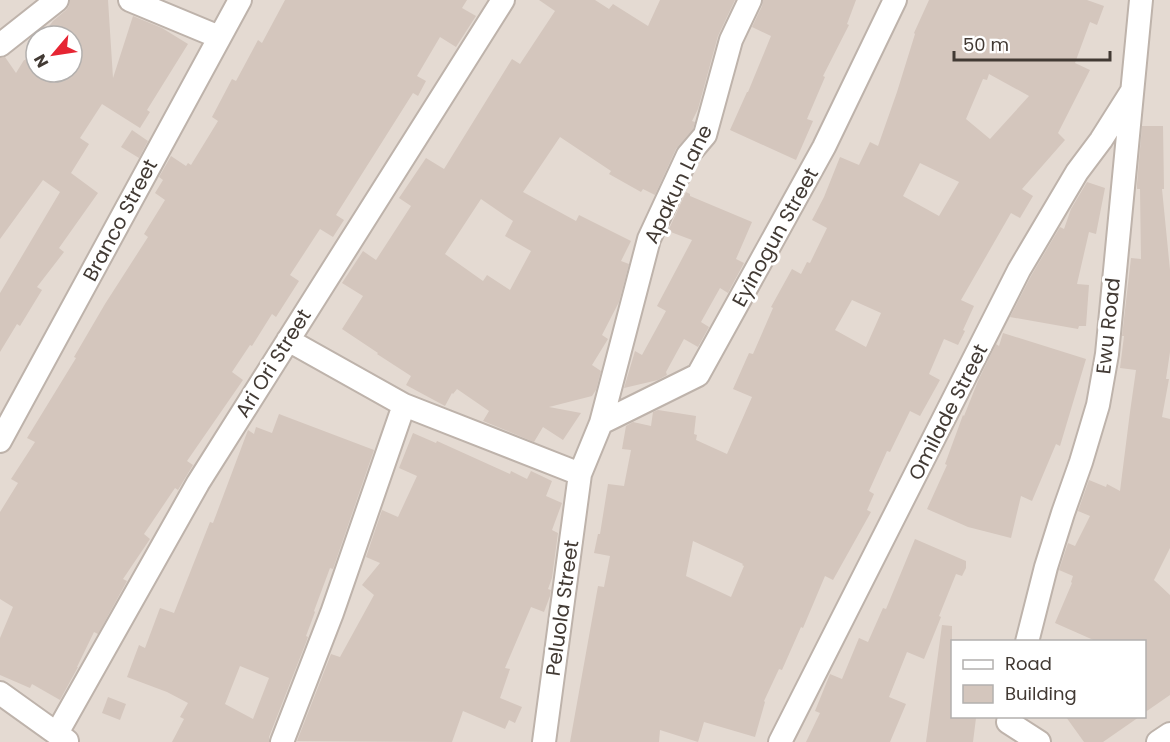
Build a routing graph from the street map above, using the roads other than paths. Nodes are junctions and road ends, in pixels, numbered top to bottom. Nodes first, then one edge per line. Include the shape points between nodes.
1 (57, 0) edge
2 (130, 0) edge
3 (240, 0) edge
4 (503, 0) edge
5 (750, 0) edge
6 (895, 0) edge
7 (1141, 0) edge
8 (219, 37) junction
9 (0, 45) edge
10 (1132, 91) junction
11 (288, 340) junction
12 (404, 405) junction
13 (601, 423) junction
14 (0, 441) edge
15 (580, 474) junction
16 (1028, 640) edge
17 (0, 693) edge
18 (1008, 727) edge
19 (1170, 734) edge
20 (63, 737) edge
21 (282, 742) edge
22 (544, 742) edge
23 (780, 742) edge
24 (1039, 742) edge
25 (1158, 742) edge

1 - 9 street
2 - 8 street
3 - 8 street, Branco Street
4 - 11 street, Ari Ori Street
5 - 13 street, Apakun Lane via 731,40 705,135 688,155 649,239
6 - 13 street, Eyinogun Street via 824,147 698,375
7 - 10 street, Ewu Road
8 - 14 street, Branco Street
10 - 16 street, Ewu Road via 1100,395
10 - 23 street, Omilade Street via 1077,172 1019,270
11 - 12 street
11 - 20 street, Ari Ori Street via 198,483
12 - 15 street
12 - 21 street via 332,613
13 - 15 street, Apakun Lane
15 - 22 street, Peluola Street
17 - 20 street
18 - 24 street
19 - 25 street

